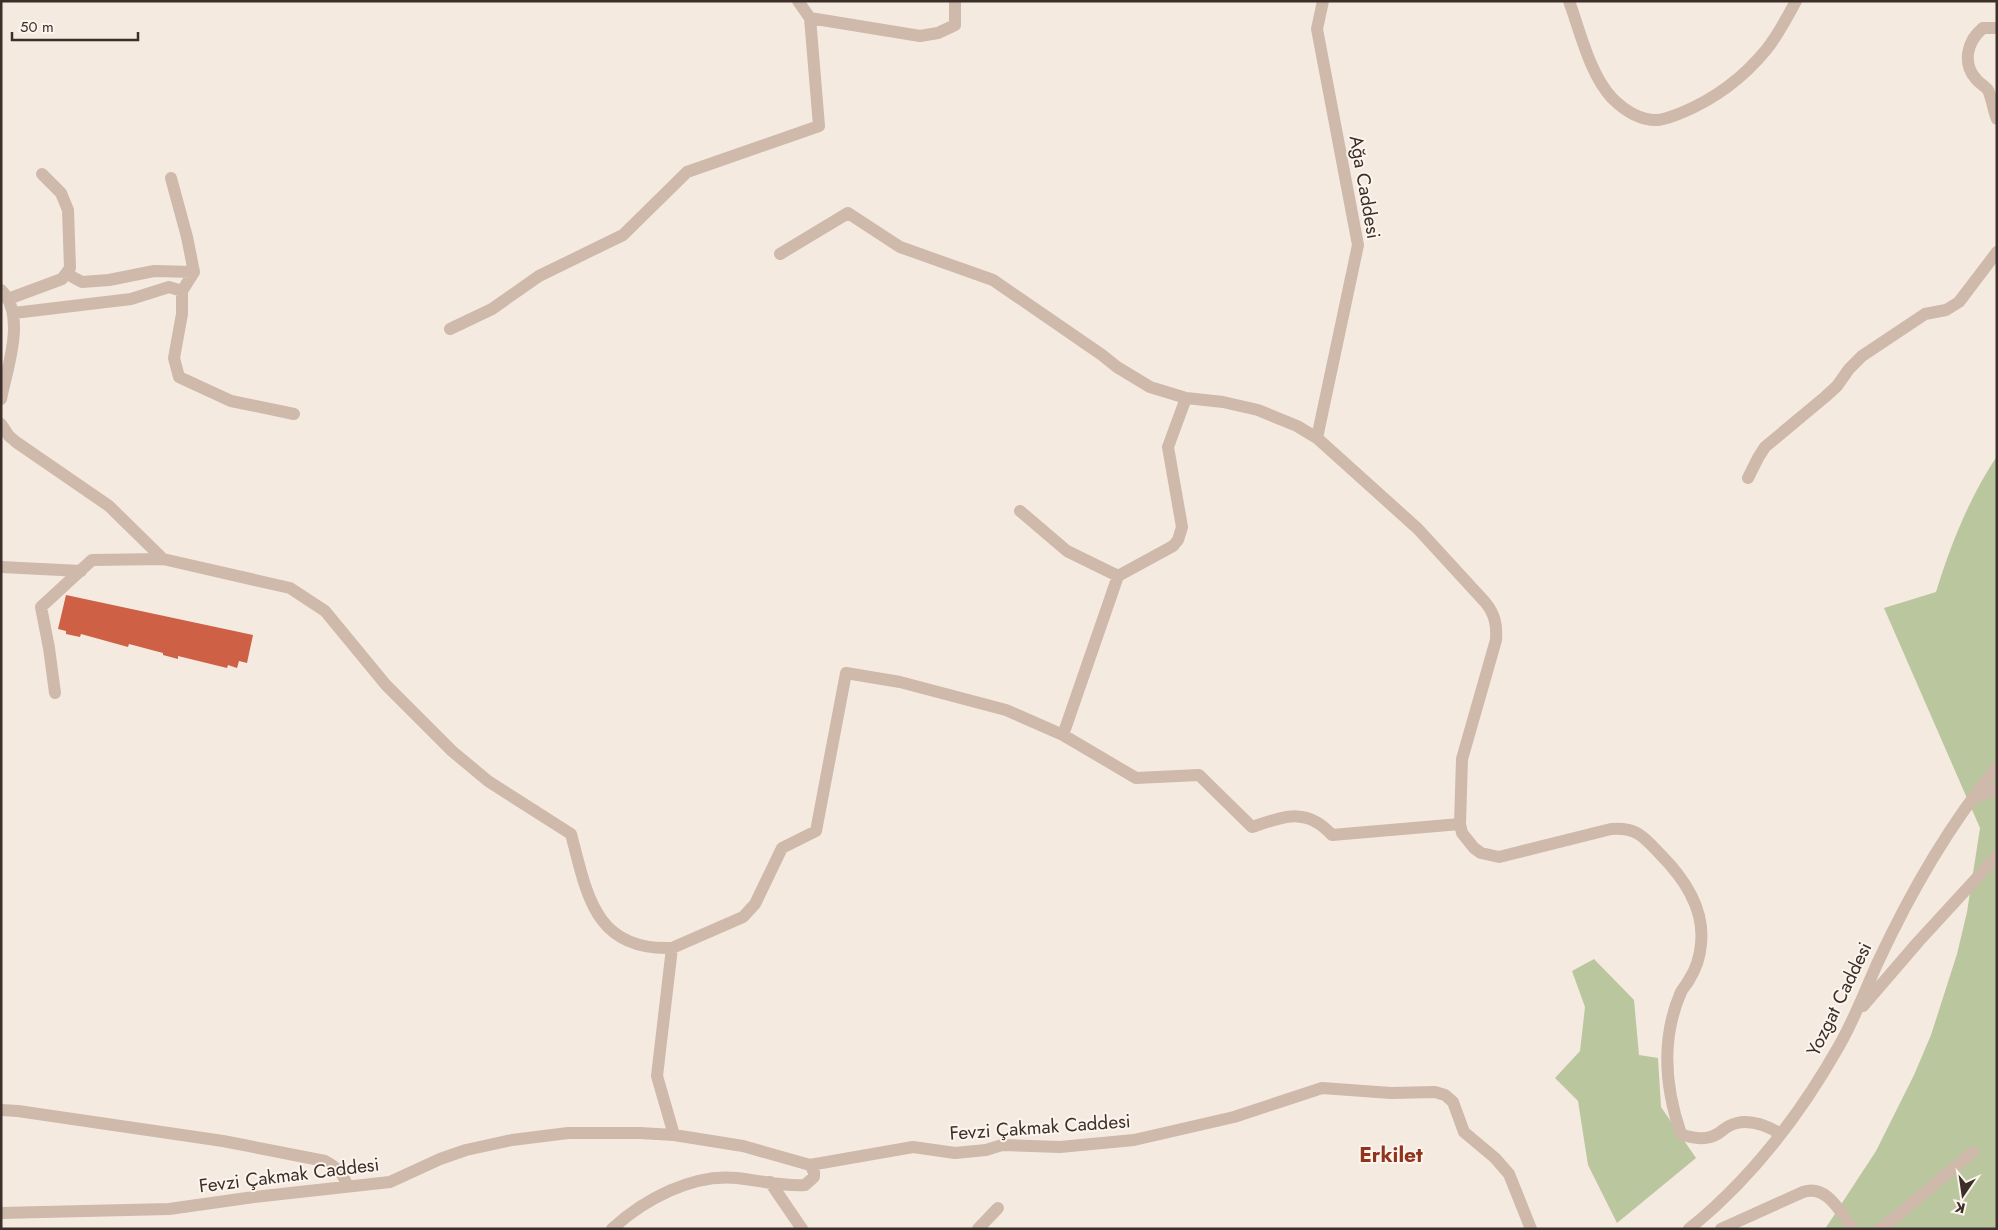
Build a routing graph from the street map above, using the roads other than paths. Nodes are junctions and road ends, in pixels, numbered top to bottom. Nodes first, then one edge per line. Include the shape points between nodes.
1 (798, 1) edge
2 (955, 1) edge
3 (1323, 1) edge
4 (1569, 1) edge
5 (1796, 1) edge
6 (810, 18) junction
7 (1997, 28) edge
8 (1997, 120) edge
9 (42, 174) dead end
10 (171, 178) dead end
11 (1997, 252) edge
12 (780, 254) dead end
13 (194, 272) junction
14 (66, 274) junction
15 (182, 291) junction
16 (5, 294) edge
17 (14, 313) junction
18 (450, 329) dead end
19 (1186, 398) junction
20 (1, 399) edge
21 (294, 414) dead end
22 (1, 424) edge
23 (1, 438) edge
24 (1317, 438) junction
25 (16, 442) junction
26 (1748, 478) dead end
27 (1020, 511) dead end
28 (163, 558) junction
29 (1, 567) edge
30 (81, 571) junction
31 (1118, 576) junction
32 (55, 693) dead end
33 (1063, 735) junction
34 (1997, 768) edge
35 (1997, 788) edge
36 (1972, 799) junction
37 (1460, 824) junction
38 (1997, 856) edge
39 (672, 948) junction
40 (1855, 1015) junction
41 (1, 1110) edge
42 (1781, 1134) junction
43 (674, 1135) junction
44 (1973, 1152) dead end
45 (810, 1164) junction
46 (770, 1182) junction
47 (347, 1186) junction
48 (998, 1208) dead end
49 (1, 1213) edge
50 (612, 1229) edge
51 (802, 1229) edge
52 (978, 1229) edge
53 (1531, 1229) edge
54 (1689, 1229) edge
55 (1721, 1229) edge
56 (1853, 1229) edge
57 (1879, 1229) edge

1 - 6 street
2 - 6 street via 954,25 929,35 910,35
3 - 24 street, Ağa Caddesi via 1317,29 1358,245
4 - 5 street via 1594,70 1604,88 1636,116 1658,120 1708,100 1739,78 1767,49
6 - 18 street via 819,126 687,172 623,235 539,276 492,309
7 - 8 street via 1983,28 1976,34 1967,58 1975,79 1987,88
9 - 14 street via 61,193 68,210 71,262
10 - 13 street
11 - 26 street via 1951,309 1925,314 1862,356 1837,386 1765,447
12 - 19 street via 848,214 900,247 993,280 1132,378
13 - 14 street via 154,271 82,282
13 - 15 street
14 - 16 street via 56,282
15 - 17 street via 170,287 131,299
15 - 21 street via 182,314 174,358 179,377 231,401
16 - 17 street
17 - 20 street via 14,332
19 - 24 street via 1258,410
19 - 31 street via 1168,447 1181,534 1174,546
22 - 25 street
23 - 25 street
24 - 37 street via 1418,529 1494,615 1496,640 1462,759
25 - 28 street via 108,506
27 - 31 street via 1067,551
28 - 30 street via 92,560
28 - 39 street via 290,588 325,610 386,685 452,751 488,781 572,834 586,892 604,924 635,944
29 - 30 street
30 - 32 street via 41,607
31 - 33 street
33 - 37 street via 1136,778 1199,775 1252,827 1292,816 1310,818 1332,835
33 - 39 street via 1006,710 900,682 846,673 816,831 782,848 755,904 743,917
34 - 36 street, Yozgat Caddesi
35 - 36 street
36 - 40 street, Yozgat Caddesi via 1899,919
37 - 42 street via 1462,833 1474,848 1499,857 1612,829 1636,832 1652,844 1682,878 1698,912 1702,931 1699,957 1681,991 1669,1033 1667,1078 1681,1134 1707,1138 1728,1126 1744,1122 1762,1124
38 - 40 street
39 - 43 street via 657,1076
40 - 42 street, Yozgat Caddesi via 1819,1080
41 - 47 street via 223,1141 325,1161 338,1168
42 - 54 street, Yozgat Caddesi via 1746,1176
43 - 45 street, Fevzi Çakmak Caddesi via 743,1146
43 - 47 street, Fevzi Çakmak Caddesi via 568,1133 512,1140 466,1150 390,1182
44 - 57 street
45 - 46 street via 814,1177 805,1185
45 - 53 street, Fevzi Çakmak Caddesi via 912,1147 955,1153 1002,1145 1060,1147 1134,1140 1234,1117 1322,1088 1390,1093 1435,1092 1449,1098 1464,1132 1509,1174
46 - 50 street via 733,1177 694,1183 657,1196
46 - 51 street
47 - 49 street, Fevzi Çakmak Caddesi via 169,1209
48 - 52 street
55 - 56 street via 1803,1192 1815,1190 1827,1196

